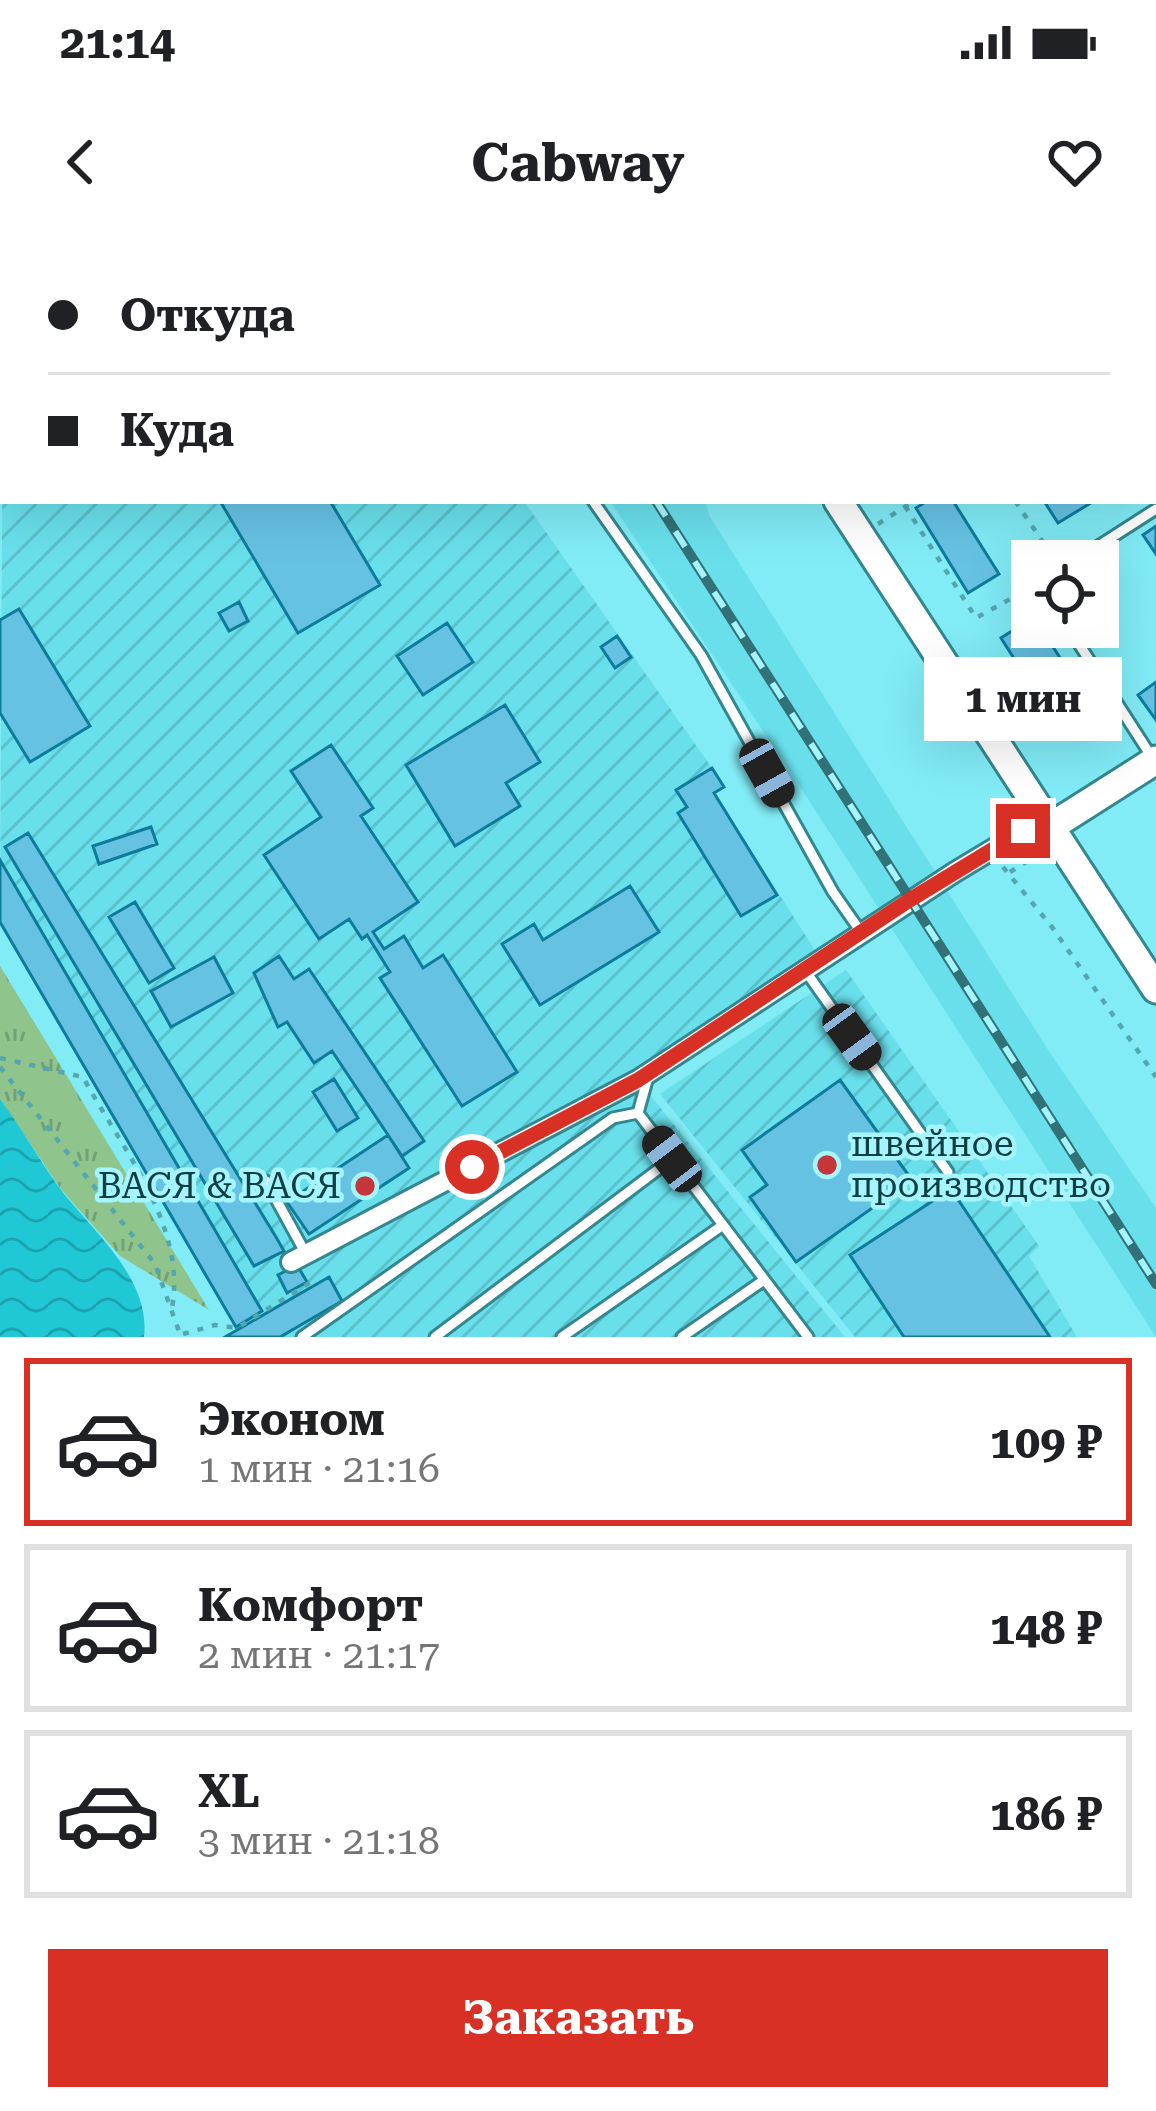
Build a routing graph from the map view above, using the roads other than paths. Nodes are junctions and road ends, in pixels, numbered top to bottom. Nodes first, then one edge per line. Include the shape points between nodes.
1 (595, 504) edge
2 (840, 504) edge
3 (1156, 509) edge
4 (1108, 540) edge
5 (1082, 648) edge
6 (1155, 761) edge
7 (1050, 838) junction
8 (861, 932) junction
9 (804, 969) junction
10 (1156, 989) edge
11 (649, 1072) junction
12 (638, 1113) junction
13 (672, 1159) junction
14 (947, 1172) dead end
15 (266, 1181) dead end
16 (723, 1225) junction
17 (298, 1259) joint
18 (764, 1280) junction
19 (302, 1337) edge
20 (435, 1337) edge
21 (562, 1337) edge
22 (682, 1337) edge
23 (808, 1337) edge

1 - 8 lane via 700,655
2 - 7 street
3 - 4 lane
5 - 6 lane
6 - 7 street
7 - 8 street via 1023,831
7 - 10 street
8 - 9 street
9 - 11 street
9 - 14 lane
11 - 12 lane
11 - 17 street
12 - 13 lane
12 - 19 lane via 614,1118
13 - 16 lane
13 - 20 lane
15 - 17 lane
16 - 18 lane
16 - 21 lane
18 - 22 lane
18 - 23 lane

